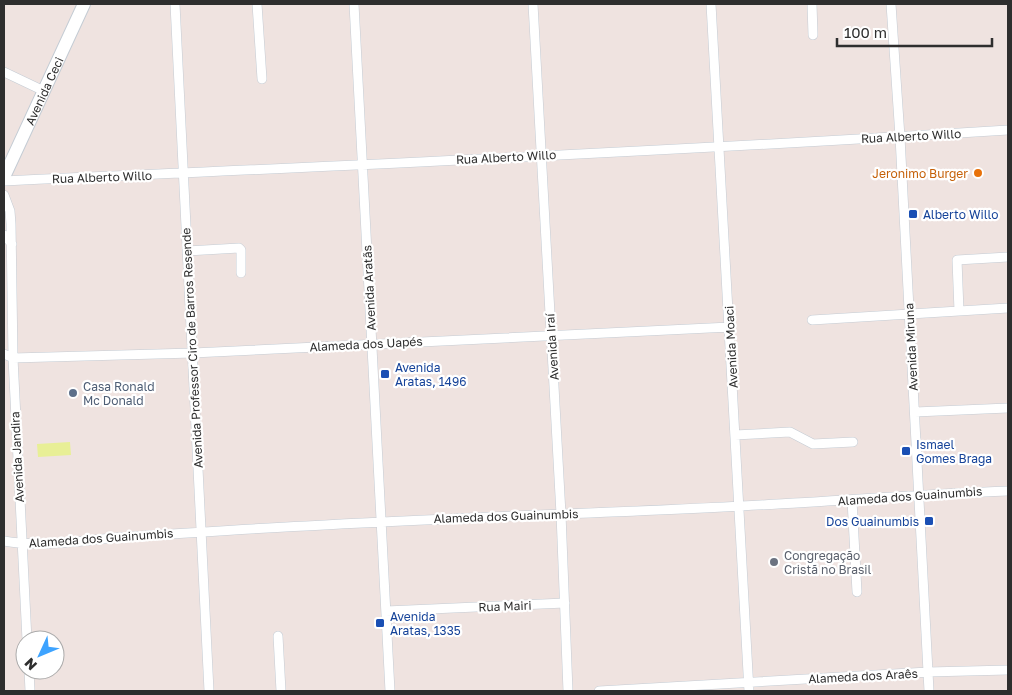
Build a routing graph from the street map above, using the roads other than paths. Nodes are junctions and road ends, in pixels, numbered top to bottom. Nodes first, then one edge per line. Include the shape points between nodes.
1 (84, 4) edge
2 (175, 4) edge
3 (257, 4) edge
4 (354, 4) edge
5 (534, 4) edge
6 (712, 4) edge
7 (812, 4) edge
8 (891, 4) edge
9 (813, 35) dead end
10 (4, 72) edge
11 (262, 79) dead end
12 (44, 91) junction
13 (1008, 130) edge
14 (900, 137) junction
15 (720, 146) junction
16 (541, 155) junction
17 (7, 160) edge
18 (362, 164) junction
19 (183, 174) junction
20 (4, 177) edge
21 (4, 181) edge
22 (4, 195) edge
23 (4, 235) edge
24 (12, 244) junction
25 (187, 251) junction
26 (1008, 257) edge
27 (241, 273) dead end
28 (1008, 308) edge
29 (958, 311) junction
30 (909, 315) junction
31 (812, 320) dead end
32 (730, 327) junction
33 (551, 335) junction
34 (372, 344) junction
35 (193, 352) junction
36 (4, 354) edge
37 (13, 358) junction
38 (1008, 408) edge
39 (915, 412) junction
40 (735, 435) junction
41 (853, 442) dead end
42 (1008, 490) edge
43 (919, 494) junction
44 (852, 500) junction
45 (739, 506) junction
46 (561, 514) junction
47 (381, 522) junction
48 (200, 532) junction
49 (4, 541) edge
50 (21, 544) junction
51 (857, 592) dead end
52 (564, 603) junction
53 (386, 611) junction
54 (26, 630) edge
55 (278, 636) dead end
56 (1008, 670) edge
57 (928, 672) junction
58 (749, 687) edge
59 (209, 691) edge
60 (281, 691) edge
61 (390, 691) edge
62 (568, 691) edge
63 (599, 691) edge
64 (929, 691) edge

1 - 12 street, Avenida Ceci
2 - 19 street, Avenida Professor Ciro de Barros Resende
3 - 11 street
4 - 18 street, Avenida Aratãs
5 - 16 street, Avenida Iraí
6 - 15 street, Avenida Moaci
7 - 9 street
8 - 14 street, Avenida Miruna
10 - 12 street
12 - 17 street, Avenida Ceci
13 - 14 street, Rua Alberto Willo
14 - 15 street, Rua Alberto Willo
14 - 30 street, Avenida Miruna
15 - 16 street, Rua Alberto Willo
15 - 32 street, Avenida Moaci
16 - 18 street, Rua Alberto Willo
16 - 33 street, Avenida Iraí
17 - 20 street, Avenida Ceci
18 - 19 street, Rua Alberto Willo
18 - 34 street, Avenida Aratãs
19 - 21 street, Rua Alberto Willo
19 - 25 street, Avenida Professor Ciro de Barros Resende
22 - 24 street, Avenida Jandira via 10,211
23 - 24 street
24 - 37 street, Avenida Jandira
25 - 27 street via 239,248
25 - 35 street, Avenida Professor Ciro de Barros Resende
26 - 29 street via 957,260
28 - 29 street
29 - 30 street
30 - 31 street
30 - 39 street, Avenida Miruna
32 - 33 street, Alameda dos Uapés
32 - 40 street, Avenida Moaci
33 - 34 street, Alameda dos Uapés
33 - 46 street, Avenida Iraí
34 - 35 street, Alameda dos Uapés
34 - 47 street, Avenida Aratãs
35 - 37 street, Alameda dos Uapés
35 - 48 street, Avenida Professor Ciro de Barros Resende
36 - 37 street, Alameda dos Uapés
37 - 50 street, Avenida Jandira
38 - 39 street
39 - 43 street, Avenida Miruna
40 - 41 street via 790,432 813,444
40 - 45 street, Avenida Moaci
42 - 43 street, Alameda dos Guainumbis
43 - 44 street, Alameda dos Guainumbis
43 - 57 street, Avenida Miruna
44 - 45 street, Alameda dos Guainumbis
44 - 51 street
45 - 46 street, Alameda dos Guainumbis
45 - 58 street, Avenida Moaci
46 - 47 street, Alameda dos Guainumbis
46 - 52 street, Avenida Iraí
47 - 48 street, Alameda dos Guainumbis
47 - 53 street, Avenida Aratãs
48 - 50 street, Alameda dos Guainumbis
48 - 59 street, Avenida Professor Ciro de Barros Resende
49 - 50 street, Alameda dos Guainumbis
50 - 54 street, Avenida Jandira
52 - 53 street, Rua Mairi
52 - 62 street, Avenida Iraí
53 - 61 street, Avenida Aratãs
55 - 60 street
56 - 57 street, Alameda dos Araês
57 - 58 street, Alameda dos Araês
57 - 64 street, Avenida Miruna
58 - 63 street, Alameda dos Araês

